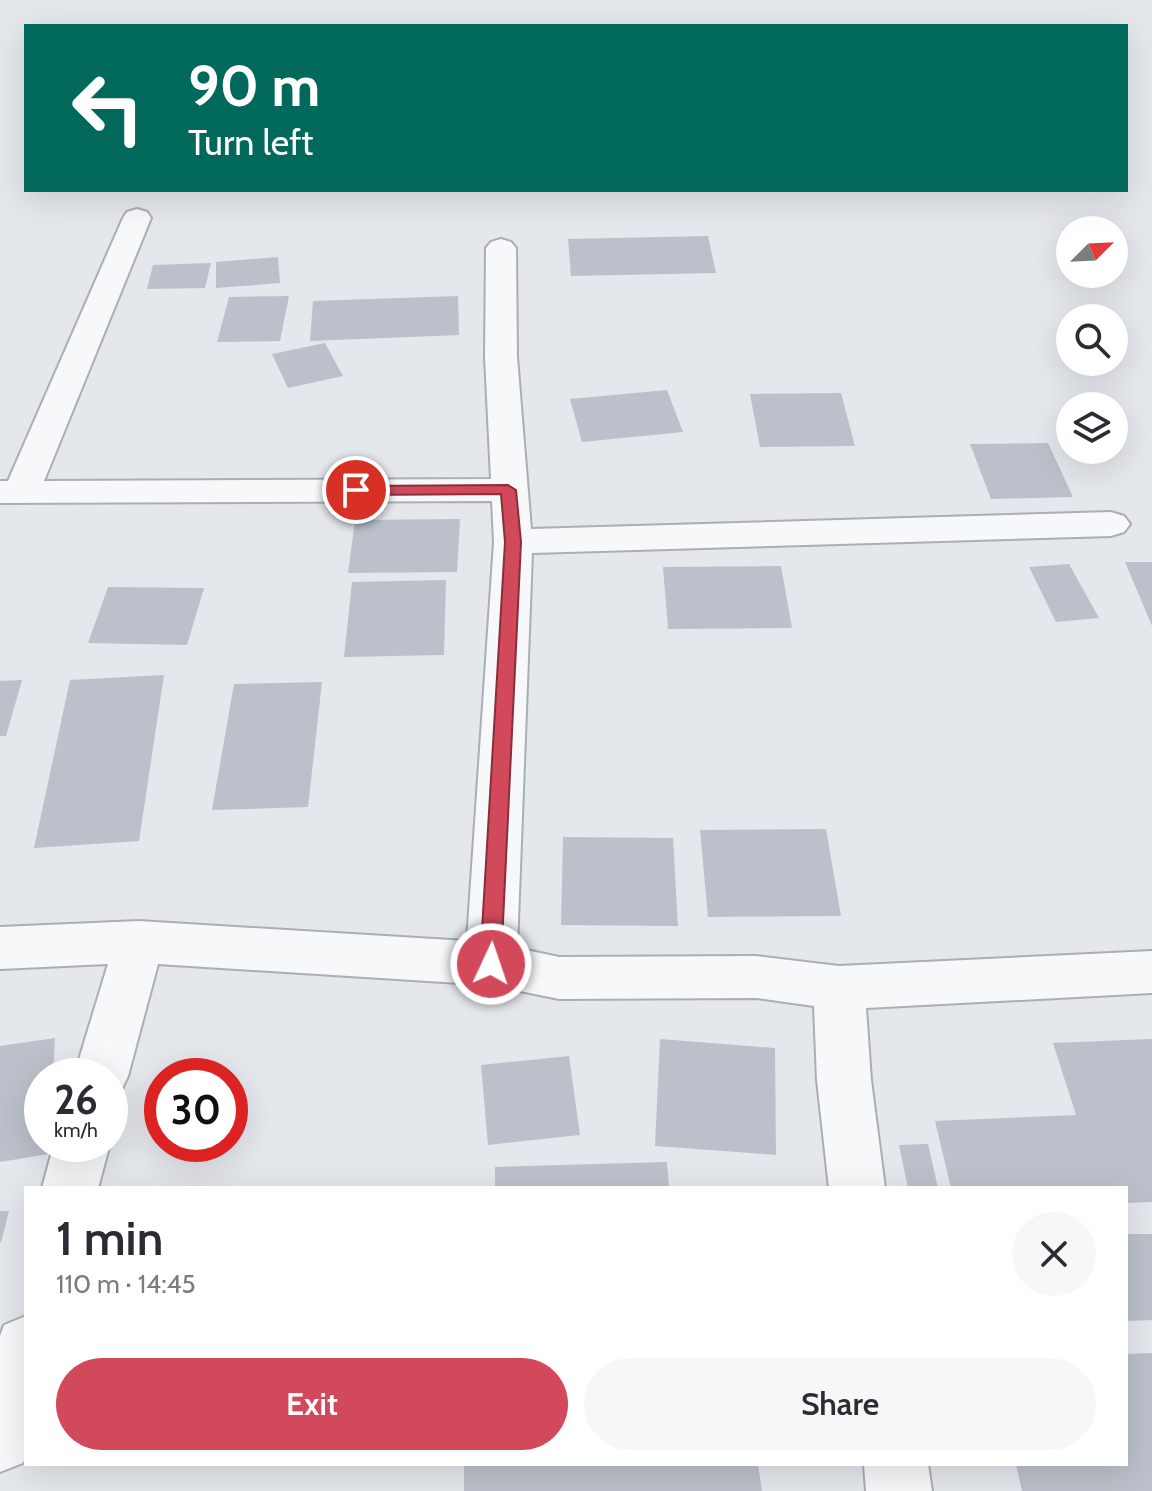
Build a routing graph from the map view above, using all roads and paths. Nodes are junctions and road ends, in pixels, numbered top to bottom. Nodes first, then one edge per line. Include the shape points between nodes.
1 (137, 218) dead end
2 (501, 248) dead end
3 (508, 490) junction
4 (11, 492) edge
5 (1111, 524) dead end
6 (513, 542) junction
7 (139, 942) junction
8 (0, 948) edge
9 (491, 964) junction
10 (1152, 972) edge
11 (839, 988) junction
12 (106, 1058) edge
13 (77, 1162) edge
14 (71, 1186) edge
15 (857, 1186) edge
16 (24, 1354) edge
17 (0, 1440) edge
18 (896, 1466) edge
19 (899, 1491) edge

1 - 4 street
2 - 3 street
3 - 4 street
3 - 6 street
5 - 6 street
6 - 9 street
7 - 8 street
7 - 9 street
7 - 12 street
9 - 11 street via 559,978 756,977
10 - 11 street
11 - 15 street
13 - 14 street
16 - 17 street
18 - 19 street

